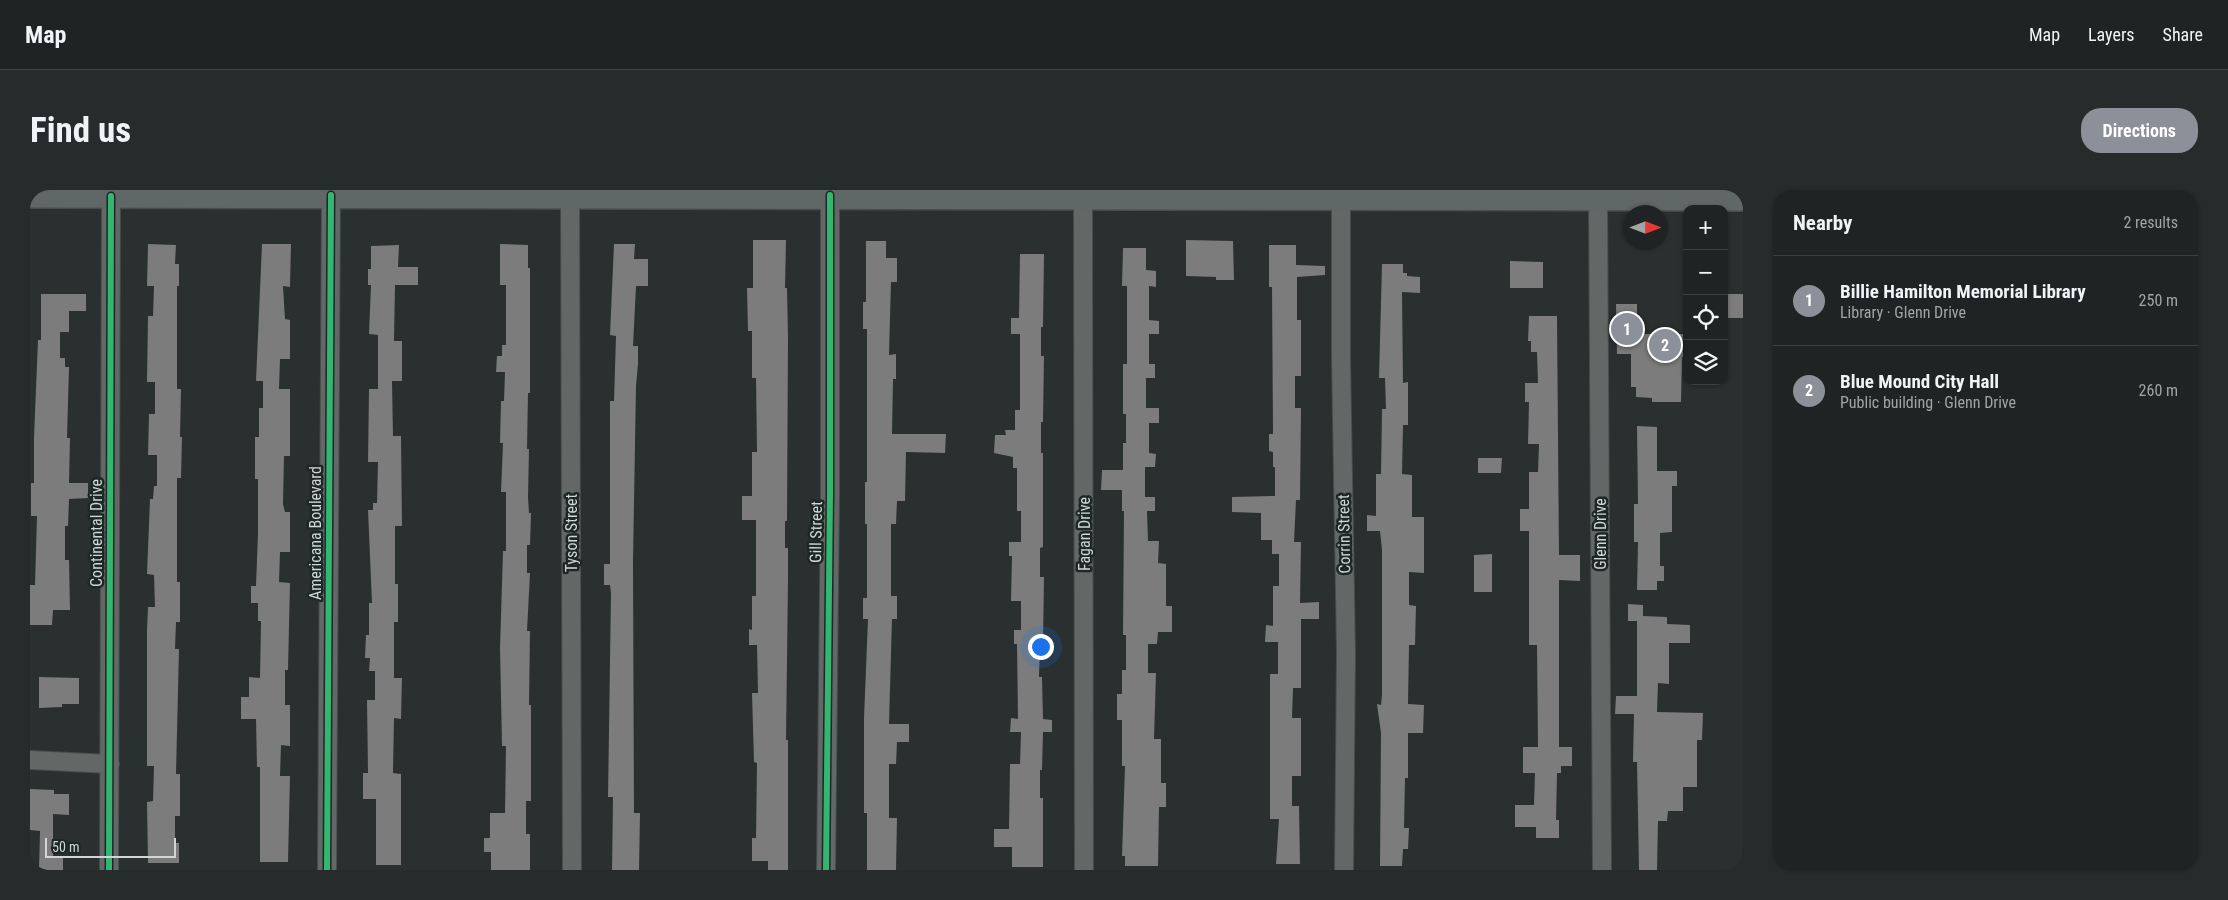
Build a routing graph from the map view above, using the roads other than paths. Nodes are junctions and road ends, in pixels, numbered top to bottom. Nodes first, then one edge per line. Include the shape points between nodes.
1 (1246, 194) edge
2 (30, 195) edge
3 (830, 195) junction
4 (111, 196) junction
5 (331, 196) junction
6 (570, 196) junction
7 (1083, 198) junction
8 (1342, 198) junction
9 (1598, 198) junction
10 (1743, 198) edge
11 (30, 760) edge
12 (110, 764) junction
13 (109, 870) edge
14 (327, 870) edge
15 (572, 870) edge
16 (826, 870) edge
17 (1084, 870) edge
18 (1344, 870) edge
19 (1602, 870) edge

1 - 7 main road
1 - 8 main road
2 - 4 main road
3 - 6 main road
3 - 7 main road
3 - 16 street, Gill Street
4 - 5 main road
4 - 12 street, Continental Drive
5 - 6 main road
5 - 14 street, Americana Boulevard
6 - 15 street, Tyson Street
7 - 17 street, Fagan Drive
8 - 9 main road
8 - 18 street, Corrin Street via 1346,653
9 - 10 main road
9 - 19 street, Glenn Drive
11 - 12 street
12 - 13 street, Continental Drive

